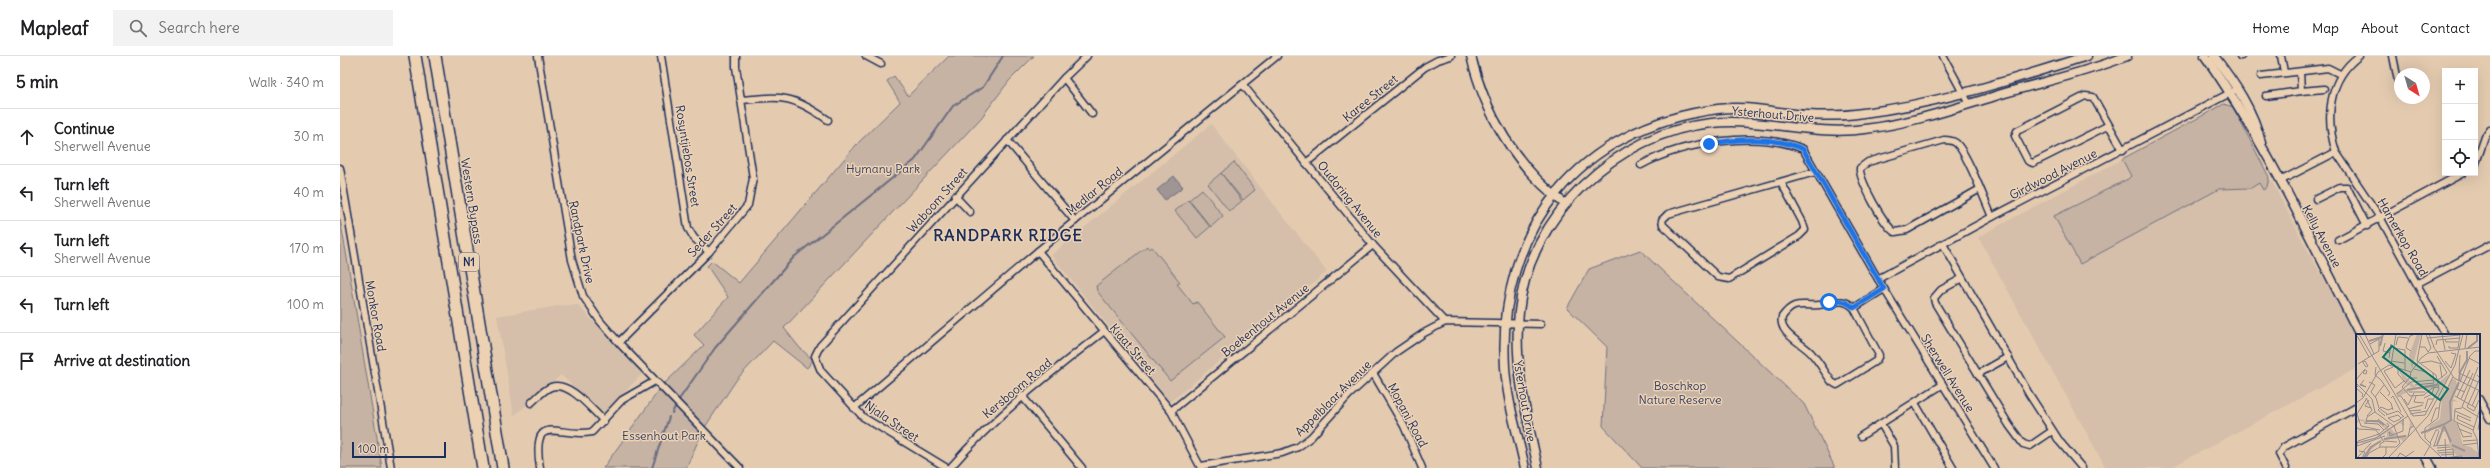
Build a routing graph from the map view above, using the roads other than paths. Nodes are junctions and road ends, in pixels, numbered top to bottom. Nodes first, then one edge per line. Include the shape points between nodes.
1 (415, 56) edge
2 (435, 56) edge
3 (538, 56) edge
4 (661, 56) edge
5 (736, 56) edge
6 (866, 56) edge
7 (1087, 56) edge
8 (1277, 56) edge
9 (1451, 56) edge
10 (1471, 56) edge
11 (1943, 56) edge
12 (2087, 56) edge
13 (2127, 56) edge
14 (2200, 56) edge
15 (2205, 56) edge
16 (2216, 56) edge
17 (2281, 56) edge
18 (2359, 56) edge
19 (2393, 56) edge
20 (881, 64) dead end
21 (2395, 68) edge
22 (2221, 71) junction
23 (2284, 72) junction
24 (2300, 72) junction
25 (2340, 74) junction
26 (2261, 76) dead end
27 (1064, 78) junction
28 (1242, 85) junction
29 (2324, 89) dead end
30 (2234, 91) junction
31 (2301, 91) junction
32 (1963, 93) junction
33 (2266, 96) dead end
34 (741, 100) junction
35 (1969, 104) junction
36 (1092, 114) dead end
37 (828, 120) dead end
38 (2108, 125) junction
39 (2490, 130) edge
40 (1007, 140) junction
41 (2478, 146) edge
42 (2482, 148) junction
43 (2123, 150) junction
44 (2336, 152) junction
45 (2478, 158) edge
46 (1306, 163) junction
47 (1641, 165) dead end
48 (340, 168) edge
49 (1815, 172) junction
50 (2458, 176) edge
51 (2280, 181) junction
52 (1781, 182) junction
53 (1980, 189) junction
54 (1553, 195) junction
55 (956, 196) junction
56 (2316, 199) dead end
57 (1564, 203) junction
58 (970, 212) dead end
59 (1992, 216) junction
60 (2381, 219) junction
61 (1075, 221) junction
62 (2367, 226) junction
63 (2338, 240) dead end
64 (1943, 244) junction
65 (1373, 245) junction
66 (2490, 245) edge
67 (1038, 251) junction
68 (709, 252) junction
69 (1878, 279) junction
70 (1961, 279) junction
71 (2418, 283) junction
72 (1884, 289) junction
73 (1854, 308) junction
74 (1445, 322) junction
75 (1505, 323) junction
76 (1518, 324) junction
77 (1541, 324) dead end
78 (1103, 332) junction
79 (2359, 334) edge
80 (2444, 334) edge
81 (619, 342) junction
82 (2008, 357) junction
83 (817, 366) joint
84 (1373, 373) junction
85 (1978, 374) junction
86 (655, 381) junction
87 (1942, 384) junction
88 (1022, 396) junction
89 (2480, 400) edge
90 (531, 403) dead end
91 (1915, 403) junction
92 (854, 408) junction
93 (2355, 408) edge
94 (1171, 411) junction
95 (2490, 419) edge
96 (604, 421) junction
97 (1881, 424) junction
98 (2052, 431) junction
99 (1860, 436) dead end
100 (2427, 458) edge
101 (1201, 467) edge
102 (391, 468) edge
103 (483, 468) edge
104 (503, 468) edge
105 (540, 468) edge
106 (740, 468) edge
107 (947, 468) edge
108 (950, 468) edge
109 (1082, 468) edge
110 (1422, 468) edge
111 (1525, 468) edge
112 (1538, 468) edge
113 (1895, 468) edge
114 (1953, 468) edge
115 (1994, 468) edge
116 (2082, 468) edge
117 (2286, 468) edge
118 (2432, 468) edge

1 - 103 highway, N1
2 - 104 highway, Western Bypass / N1
3 - 81 street, Randpark Drive via 568,238 580,286 587,303
4 - 68 street, Rosyntjiebos Street via 688,228 694,238
5 - 34 street, Seder Street
6 - 20 street
7 - 27 street, Waboom Street
8 - 28 street, Medlar Road
9 - 46 street, Karee Street via 1425,67
10 - 54 main road via 1476,78 1493,119 1521,161
11 - 32 street
12 - 32 main road, Ysterhout Drive
13 - 35 main road, Ysterhout Drive
14 - 22 main road
15 - 22 main road, Kelly Avenue
16 - 22 main road
17 - 23 street
18 - 25 street
19 - 21 street
22 - 30 main road, Kelly Avenue
23 - 24 street
23 - 26 street
24 - 25 street via 2328,68
24 - 31 street
25 - 44 street, Hamerkop Road via 2330,108 2330,132
27 - 36 street
27 - 40 street, Waboom Street
28 - 46 street, Oudoring Avenue
28 - 61 street, Medlar Road
29 - 31 street
30 - 43 street, Girdwood Avenue
30 - 51 main road, Kelly Avenue
31 - 33 street
32 - 35 street
32 - 54 main road, Ysterhout Drive via 1922,104 1861,114 1806,115 1732,107 1671,119 1635,132 1616,143 1575,174
34 - 37 street via 772,97 793,99
34 - 68 street, Seder Street via 752,166 751,196 742,214
35 - 57 main road, Ysterhout Drive via 1903,123 1863,130 1802,128 1740,121 1690,127 1654,137 1633,148 1603,167
38 - 38 street via 2093,97 2085,96 2017,131 2015,136 2028,161 2034,163
38 - 43 street
39 - 42 street
40 - 55 street, Waboom Street
40 - 61 street
41 - 42 street
42 - 45 street
43 - 59 street, Girdwood Avenue
44 - 51 street
44 - 60 street, Hamerkop Road
46 - 65 street, Oudoring Avenue
47 - 49 street, Sherwell Avenue via 1658,156 1729,140 1793,144 1803,149
48 - 102 street, Monkor Road
49 - 52 street
49 - 69 street, Sherwell Avenue
50 - 60 street
51 - 79 main road, Kelly Avenue
52 - 52 street via 1668,214 1662,220 1662,225 1718,277 1728,279 1805,230
53 - 53 street via 1907,230 1895,232 1888,226 1859,172 1868,162 1949,140 1960,148
53 - 59 street
54 - 57 main road
54 - 75 main road, Ysterhout Drive via 1523,250 1513,276
55 - 58 street
55 - 83 street, Waboom Street via 820,346 815,356
56 - 62 street via 2340,187 2347,188
57 - 76 main road, Ysterhout Drive via 1541,243 1529,272 1520,299
59 - 64 street, Girdwood Avenue
60 - 62 street
60 - 71 street, Hamerkop Road
61 - 67 street, Medlar Road
62 - 63 street
64 - 69 street, Girdwood Avenue
64 - 70 street
65 - 74 street, Oudoring Avenue
65 - 94 street, Boekenhout Avenue
66 - 71 street
67 - 78 street, Kiaat Street
67 - 92 street, Medlar Road
68 - 81 street, Seder Street
69 - 72 street, Sherwell Avenue
70 - 82 street
70 - 85 street via 1937,293 1934,300
71 - 80 street, Hamerkop Road
72 - 73 street
72 - 87 street, Sherwell Avenue
73 - 73 street via 1849,303 1835,300 1820,305 1801,304 1784,314 1781,321 1788,333 1811,352 1832,382 1837,385 1876,361 1879,355
74 - 75 street
74 - 84 street, Appelblaar Avenue via 1410,342
75 - 76 street
75 - 111 main road, Ysterhout Drive via 1505,368
76 - 77 street
76 - 112 main road, Ysterhout Drive via 1521,386
78 - 88 street, Kersboom Road
78 - 94 street, Kiaat Street
81 - 86 street, Randpark Drive
82 - 85 street
82 - 98 street
83 - 92 street, Njala Street
84 - 101 street, Appelblaar Avenue via 1348,395 1311,438 1298,447 1282,453
84 - 110 street, Mopani Road via 1404,426
85 - 98 street via 2023,444 2030,446
86 - 96 street via 622,400
86 - 106 street, Randpark Drive
87 - 91 street
87 - 115 street, Sherwell Avenue
88 - 108 street, Kersboom Road via 985,430
88 - 109 street
89 - 95 street
90 - 96 street via 545,390 553,386 562,387 570,390
91 - 97 street
91 - 114 street
92 - 107 street, Njala Street via 871,423
93 - 117 street via 2284,446 2279,454
94 - 101 street, Kiaat Street
96 - 105 street via 597,429 586,433 547,431 537,442
97 - 99 street
97 - 113 street via 1894,446
98 - 116 street
100 - 118 main road

